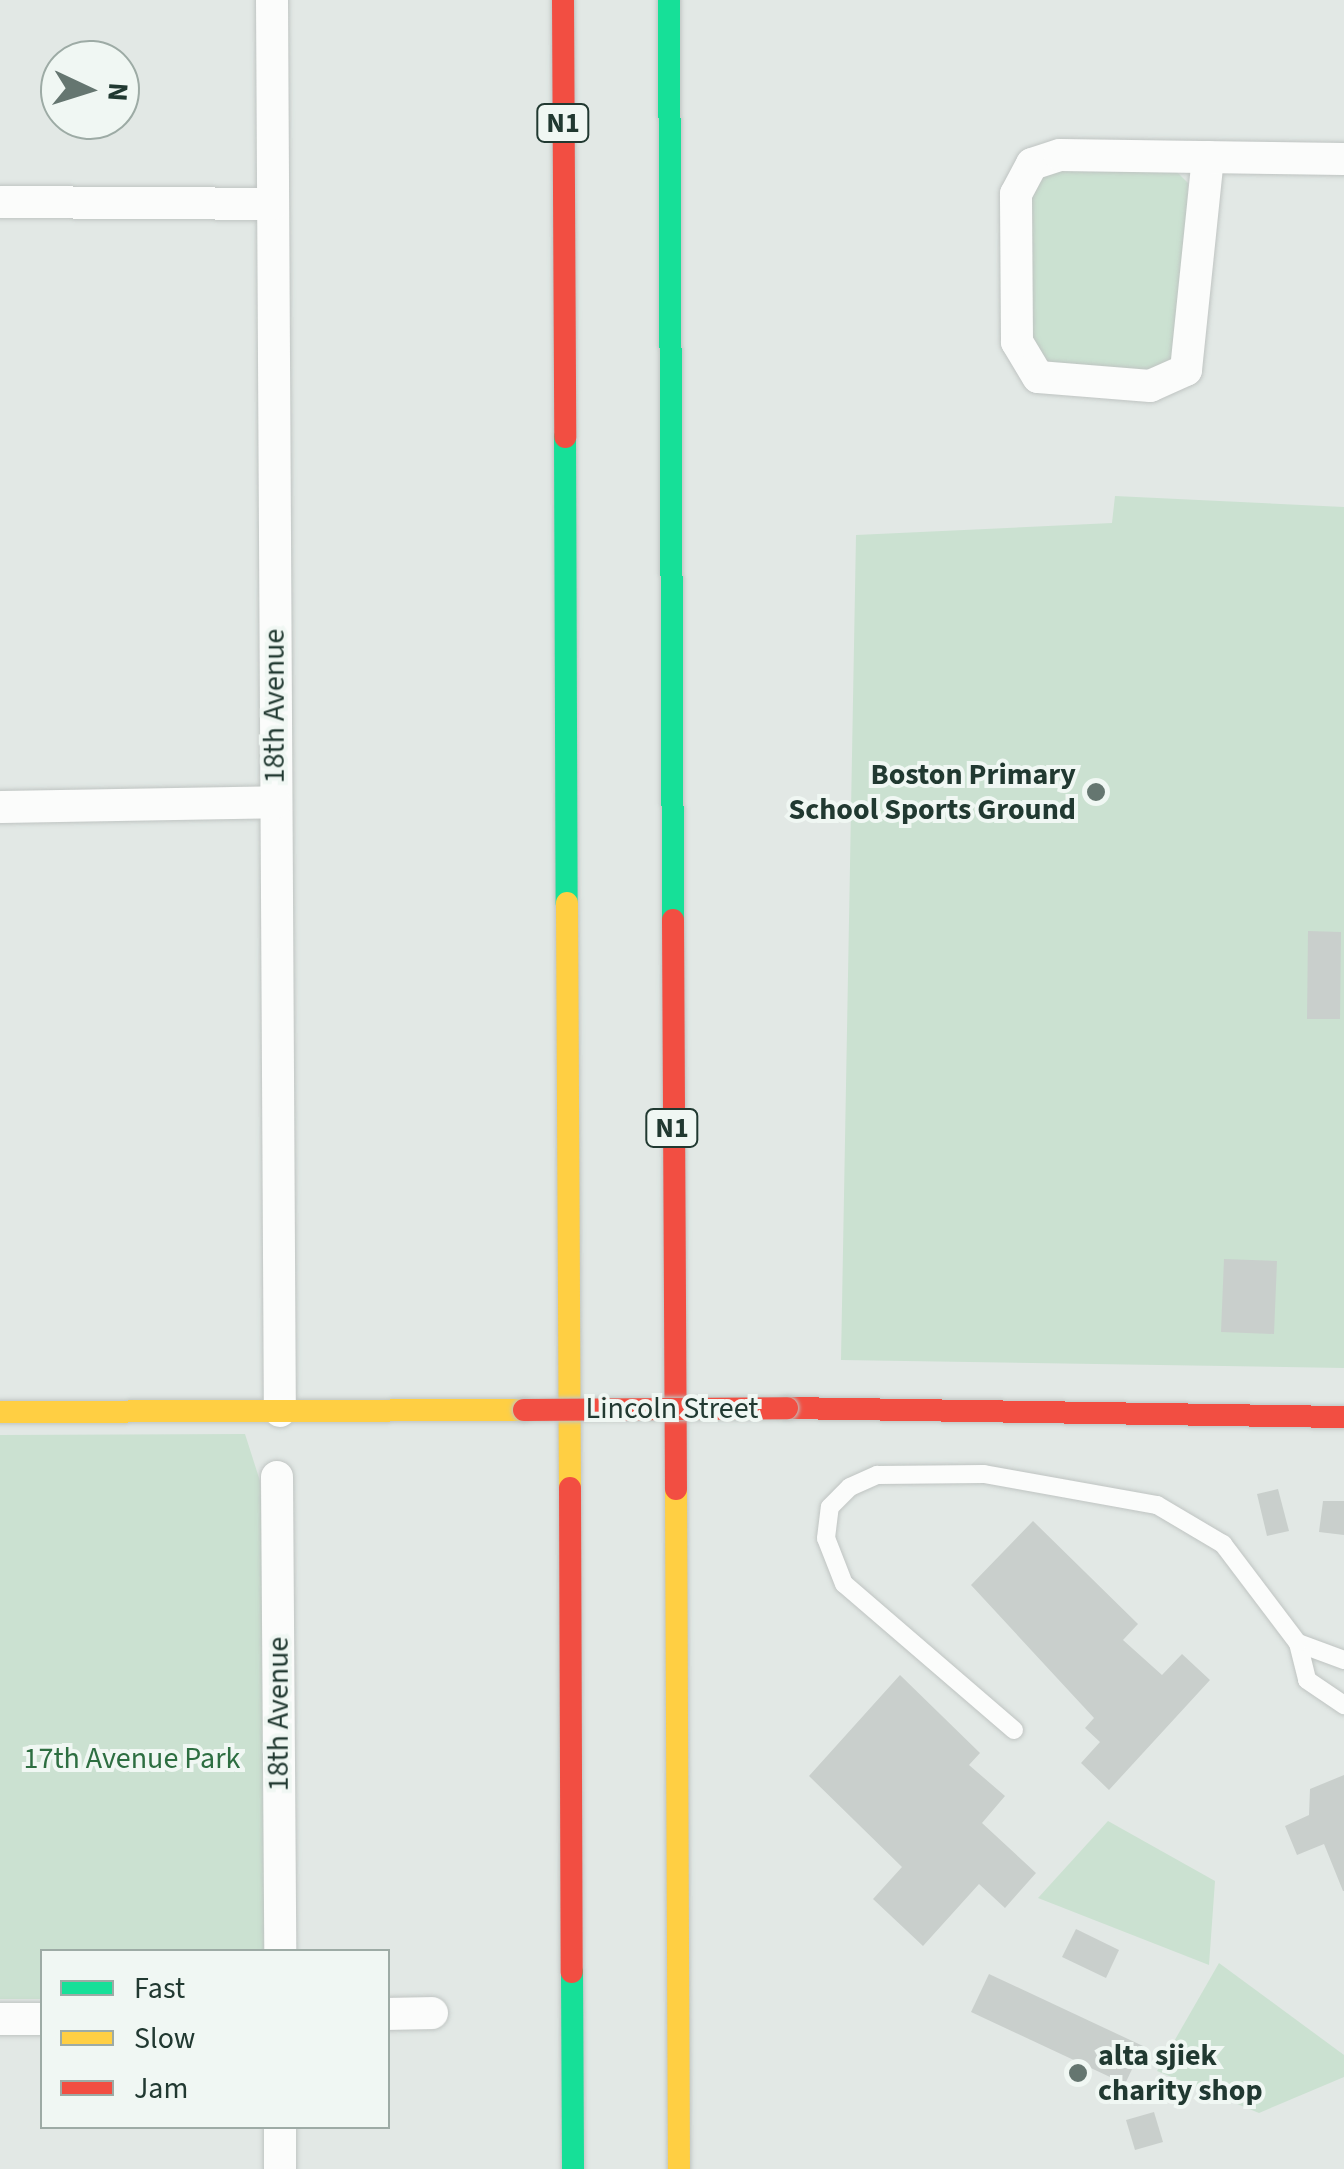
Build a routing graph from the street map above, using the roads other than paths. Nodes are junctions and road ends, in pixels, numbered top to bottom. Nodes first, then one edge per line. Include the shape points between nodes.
1 (272, 0) edge
2 (540, 0) edge
3 (562, 0) edge
4 (669, 0) edge
5 (688, 0) edge
6 (669, 86) junction
7 (1208, 157) junction
8 (1344, 160) edge
9 (0, 202) edge
10 (273, 204) junction
11 (564, 245) junction
12 (275, 802) junction
13 (0, 806) edge
14 (280, 1411) junction
15 (0, 1412) edge
16 (1344, 1417) edge
17 (277, 1478) dead end
18 (1298, 1643) junction
19 (1344, 1660) edge
20 (1344, 1706) edge
21 (1014, 1730) dead end
22 (280, 1949) edge
23 (432, 2013) dead end
24 (390, 2014) edge
25 (40, 2018) edge
26 (0, 2019) edge
27 (280, 2129) edge
28 (280, 2169) edge
29 (572, 2169) edge
30 (679, 2169) edge

1 - 10 street, 18th Avenue
2 - 11 main road
3 - 11 main road, N1
4 - 6 main road, N1
5 - 6 main road
6 - 30 main road, N1
7 - 7 street via 1050,155 1024,172 1017,342 1038,378 1160,386 1186,370
7 - 8 street
9 - 10 street
10 - 12 street, 18th Avenue
11 - 29 main road, N1
12 - 13 street
12 - 14 street, 18th Avenue
14 - 15 main road, Lincoln Street
14 - 16 main road, Lincoln Street, bridge via 787,1408
17 - 22 street, 18th Avenue
18 - 19 lane
18 - 20 lane via 1307,1680
18 - 21 lane via 1223,1544 1157,1505 984,1474 877,1475 850,1488 830,1507 826,1538 844,1584
23 - 24 street
25 - 26 street
27 - 28 street

